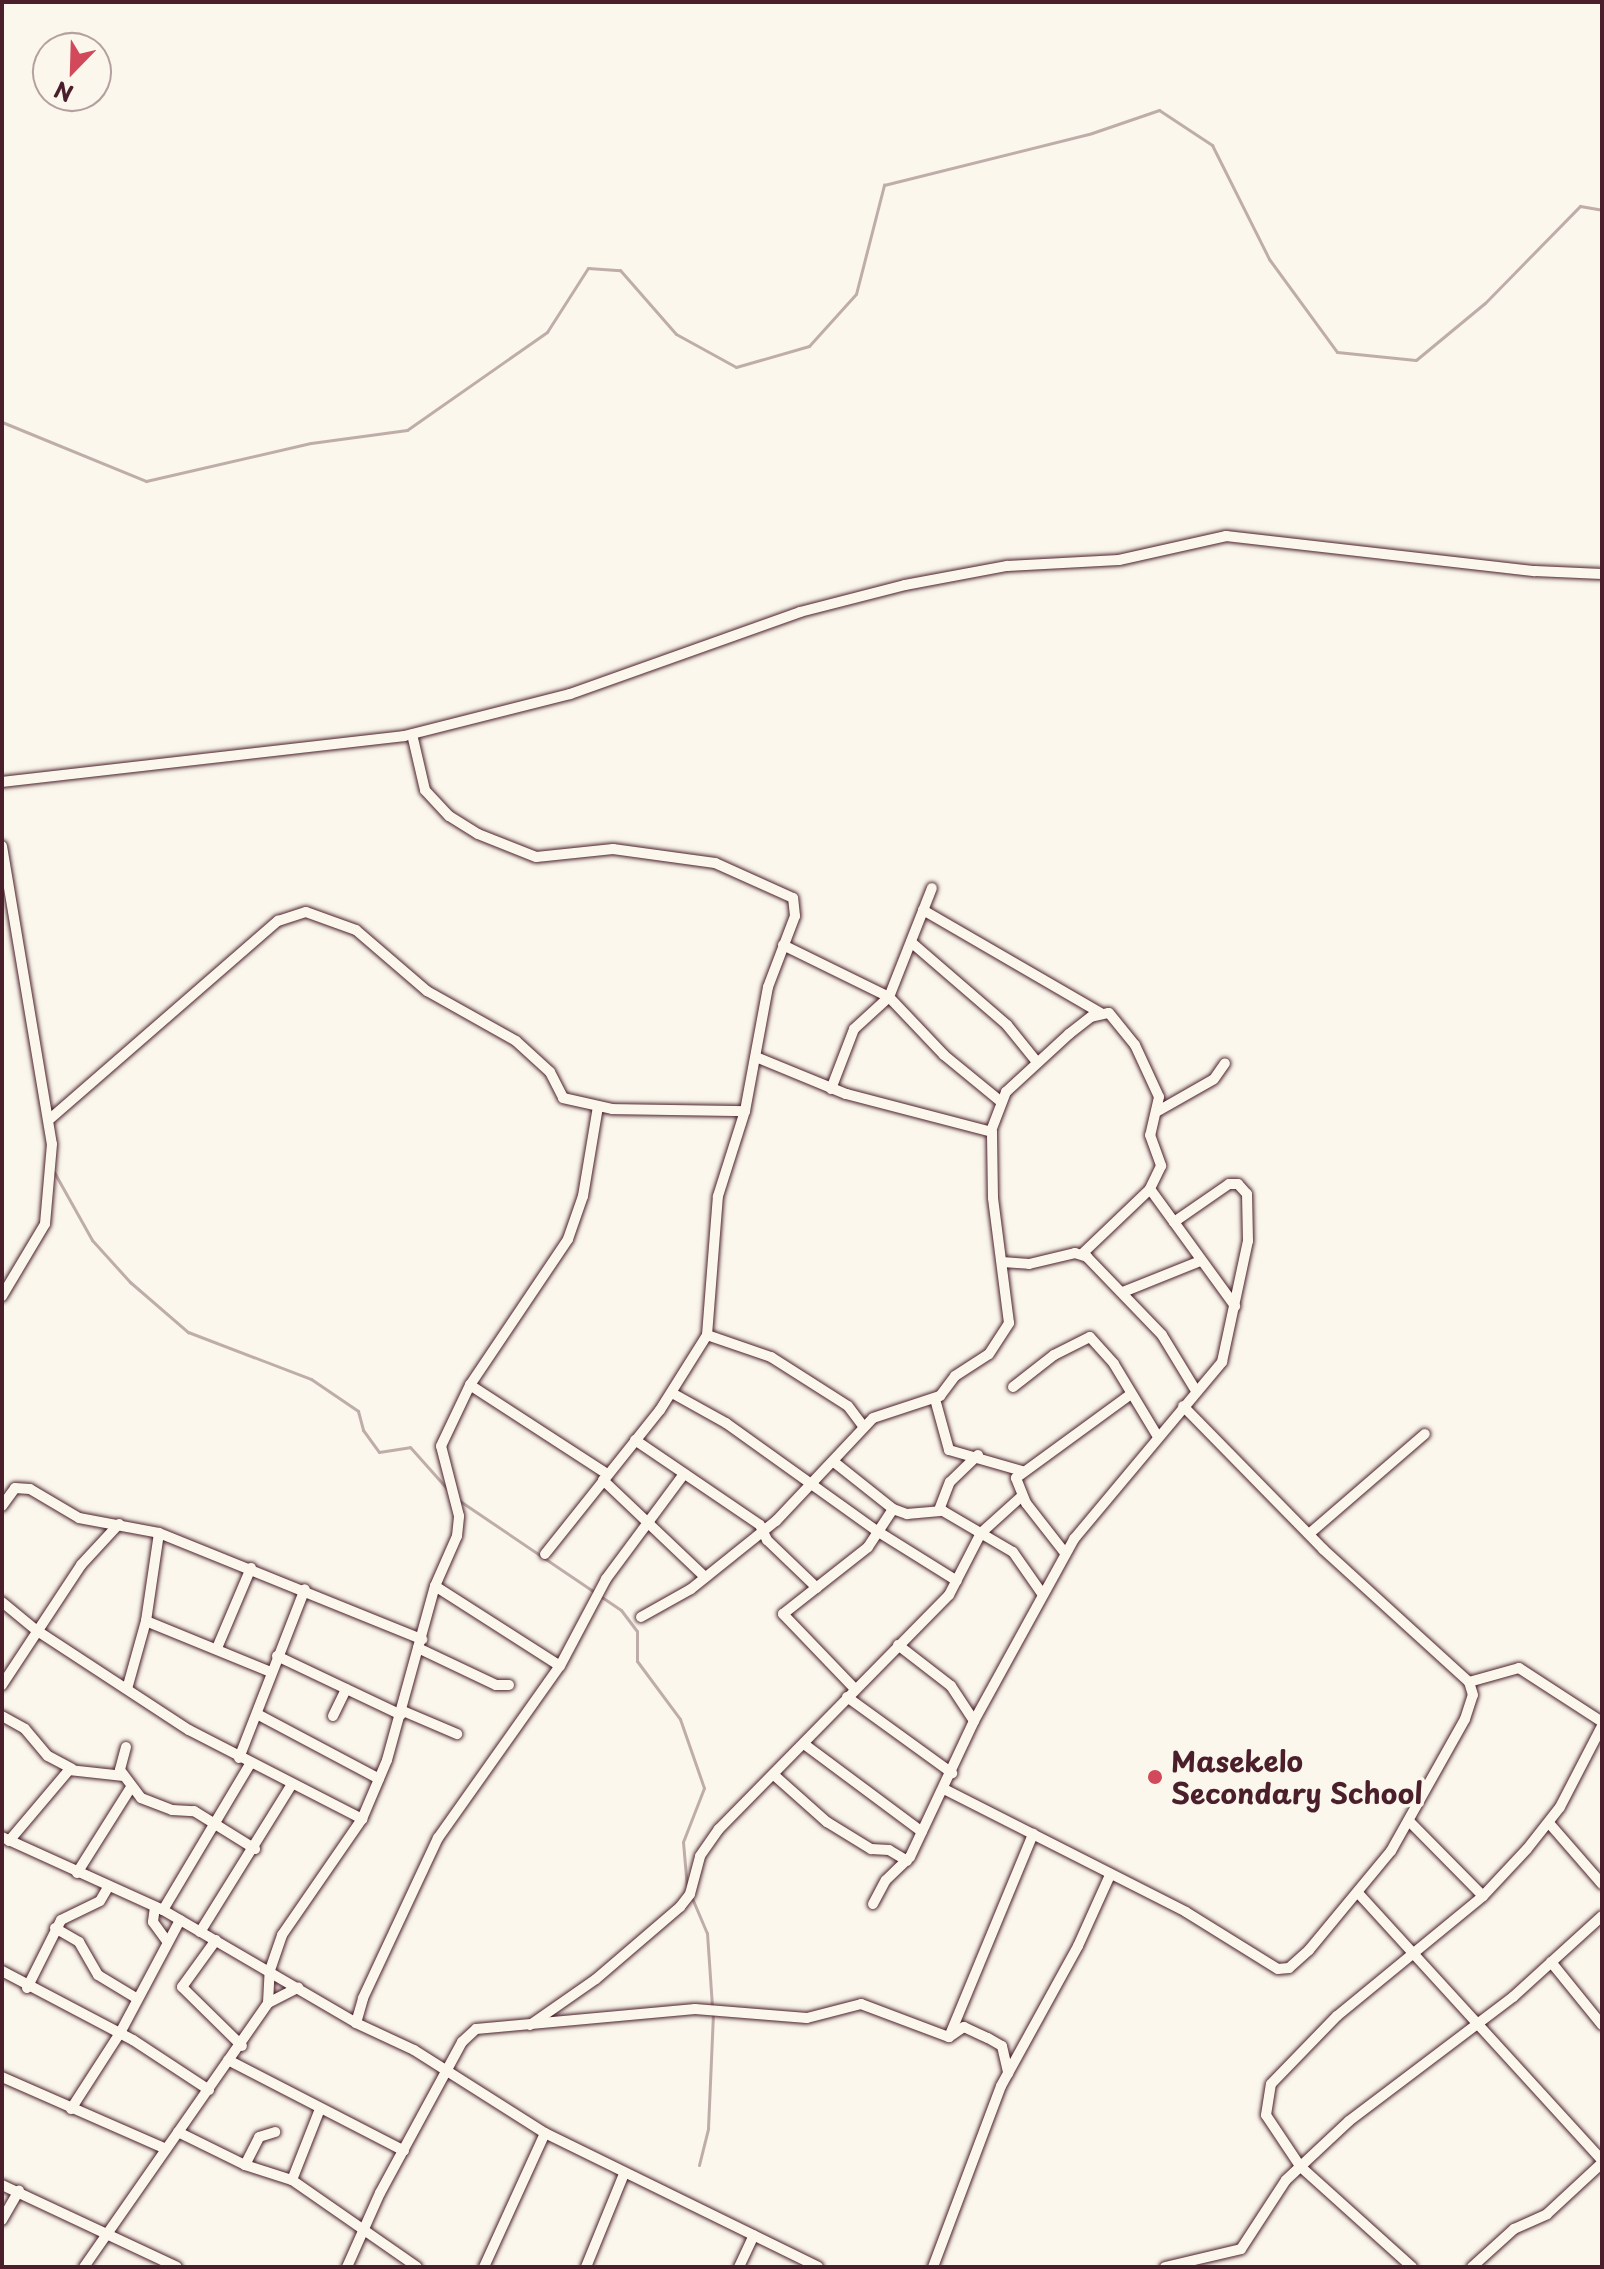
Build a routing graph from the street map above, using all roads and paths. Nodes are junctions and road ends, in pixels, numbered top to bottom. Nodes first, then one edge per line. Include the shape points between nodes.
1 (1602, 574) edge
2 (412, 734) junction
3 (2, 782) edge
4 (2, 846) edge
5 (6, 888) edge
6 (932, 888) dead end
7 (923, 910) junction
8 (911, 942) junction
9 (783, 945) junction
10 (889, 997) junction
11 (1101, 1013) junction
12 (756, 1057) junction
13 (1037, 1062) junction
14 (1225, 1063) dead end
15 (831, 1089) junction
16 (1000, 1101) junction
17 (598, 1106) junction
18 (745, 1111) junction
19 (1158, 1111) junction
20 (51, 1118) junction
21 (991, 1131) junction
22 (1150, 1189) junction
23 (1174, 1222) junction
24 (1082, 1254) junction
25 (1200, 1261) junction
26 (1002, 1262) junction
27 (1123, 1292) junction
28 (2, 1296) edge
29 (1235, 1306) junction
30 (707, 1335) junction
31 (470, 1385) junction
32 (1013, 1387) dead end
33 (1195, 1389) junction
34 (672, 1393) junction
35 (1131, 1394) junction
36 (935, 1399) junction
37 (1183, 1406) junction
38 (864, 1427) junction
39 (1425, 1434) dead end
40 (1158, 1437) junction
41 (635, 1440) junction
42 (978, 1455) junction
43 (834, 1462) junction
44 (1022, 1471) junction
45 (684, 1474) junction
46 (605, 1477) junction
47 (811, 1482) junction
48 (1022, 1496) junction
49 (2, 1506) edge
50 (893, 1509) junction
51 (939, 1510) junction
52 (119, 1524) junction
53 (647, 1524) junction
54 (764, 1531) junction
55 (877, 1531) junction
56 (159, 1533) junction
57 (981, 1533) junction
58 (1309, 1534) junction
59 (1065, 1553) junction
60 (545, 1554) dead end
61 (251, 1568) junction
62 (705, 1577) junction
63 (957, 1581) junction
64 (435, 1586) junction
65 (817, 1588) junction
66 (305, 1589) junction
67 (1043, 1595) junction
68 (2, 1602) edge
69 (641, 1617) dead end
70 (146, 1621) junction
71 (36, 1630) junction
72 (420, 1644) junction
73 (898, 1645) junction
74 (217, 1648) junction
75 (277, 1656) junction
76 (560, 1666) junction
77 (271, 1672) junction
78 (1469, 1682) junction
79 (2, 1685) edge
80 (509, 1685) dead end
81 (127, 1689) junction
82 (346, 1689) junction
83 (851, 1693) junction
84 (402, 1713) junction
85 (257, 1714) junction
86 (2, 1716) edge
87 (333, 1716) dead end
88 (974, 1721) junction
89 (1602, 1724) edge
90 (457, 1734) dead end
91 (804, 1744) junction
92 (126, 1747) dead end
93 (239, 1758) junction
94 (250, 1764) junction
95 (72, 1769) junction
96 (952, 1773) junction
97 (774, 1775) junction
98 (124, 1776) junction
99 (379, 1779) junction
100 (291, 1786) junction
101 (130, 1789) junction
102 (944, 1789) junction
103 (362, 1819) junction
104 (1409, 1821) junction
105 (218, 1823) junction
106 (1549, 1823) junction
107 (922, 1832) junction
108 (1033, 1834) junction
109 (5, 1839) edge
110 (255, 1849) junction
111 (907, 1861) junction
112 (77, 1873) junction
113 (1110, 1875) junction
114 (1602, 1884) edge
115 (108, 1887) junction
116 (1359, 1894) junction
117 (1483, 1896) junction
118 (873, 1904) dead end
119 (159, 1909) junction
120 (1602, 1916) edge
121 (180, 1920) junction
122 (55, 1928) junction
123 (200, 1932) junction
124 (216, 1940) junction
125 (167, 1941) junction
126 (1415, 1951) junction
127 (1551, 1962) junction
128 (270, 1970) junction
129 (2, 1971) edge
130 (27, 1988) junction
131 (298, 1988) junction
132 (136, 1998) junction
133 (268, 2003) junction
134 (356, 2023) junction
135 (1475, 2024) junction
136 (1602, 2025) edge
137 (528, 2026) junction
138 (120, 2033) junction
139 (949, 2037) junction
140 (242, 2046) junction
141 (228, 2060) junction
142 (447, 2072) junction
143 (1008, 2073) junction
144 (2, 2077) edge
145 (209, 2090) junction
146 (71, 2109) junction
147 (320, 2109) junction
148 (178, 2132) junction
149 (275, 2132) dead end
150 (545, 2133) junction
151 (166, 2149) junction
152 (404, 2151) junction
153 (1602, 2162) edge
154 (245, 2165) junction
155 (1300, 2166) junction
156 (624, 2174) junction
157 (292, 2180) junction
158 (2, 2185) edge
159 (19, 2191) junction
160 (2, 2219) edge
161 (111, 2233) junction
162 (361, 2233) junction
163 (754, 2235) junction
164 (84, 2267) edge
165 (177, 2267) edge
166 (347, 2267) edge
167 (417, 2267) edge
168 (484, 2267) edge
169 (586, 2267) edge
170 (739, 2267) edge
171 (818, 2267) edge
172 (933, 2267) edge
173 (1165, 2267) edge
174 (1412, 2267) edge
175 (1472, 2267) edge

1 - 2 street via 1535,571 1283,540 1215,538 1119,560 1007,566 919,581 800,612 570,694
2 - 3 street
2 - 9 street via 425,790 449,816 478,834 536,857 613,849 736,871 794,900 795,916
4 - 5 street
5 - 20 street
6 - 7 street
7 - 8 street
7 - 11 street
8 - 10 street
8 - 13 street via 1007,1025
9 - 10 street
9 - 12 street via 768,987
10 - 15 street via 854,1029
10 - 16 street via 944,1055
11 - 13 street
11 - 19 street via 1120,1021 1135,1045 1159,1097
12 - 15 street
12 - 18 street
13 - 16 street
14 - 19 street via 1214,1079
15 - 21 street
16 - 21 street
17 - 18 street
17 - 20 street via 561,1097 550,1072 516,1041 420,986 356,930 306,912 278,921
17 - 31 street via 583,1196 568,1239
18 - 30 street via 718,1196
19 - 22 street via 1150,1135 1161,1166
20 - 28 street via 47,1216
21 - 26 street
22 - 23 street
22 - 24 street
23 - 25 street
23 - 29 street via 1229,1184 1244,1188 1251,1221
24 - 26 street via 1029,1264
24 - 27 street
25 - 27 street
25 - 29 street
26 - 36 street via 1009,1312 1006,1333
27 - 33 street via 1162,1335
29 - 33 street via 1222,1362
30 - 34 street
30 - 38 street via 771,1357 848,1406
31 - 46 street
31 - 64 street via 441,1446 459,1522
32 - 35 street via 1086,1336 1114,1364
33 - 37 street
34 - 41 street
34 - 47 street
35 - 40 street
35 - 44 street
36 - 38 street via 873,1418
36 - 42 street via 948,1449
37 - 40 street
37 - 58 street
38 - 43 street
39 - 58 street
40 - 59 street
41 - 45 street
41 - 46 street
42 - 44 street
42 - 51 street via 950,1482
43 - 47 street
43 - 50 street
44 - 48 street via 1016,1481
45 - 53 street
45 - 54 street
46 - 53 street
46 - 60 street
47 - 54 street
47 - 55 street
48 - 57 street
48 - 59 street
49 - 52 street via 12,1490 24,1488 79,1518
50 - 51 street via 907,1514
50 - 55 street
51 - 57 street
52 - 56 street
52 - 71 street via 107,1532
53 - 62 street
53 - 76 street via 606,1579
54 - 62 street
54 - 65 street
55 - 63 street
55 - 65 street via 868,1547
56 - 61 street
56 - 70 street
57 - 63 street
57 - 67 street via 1015,1554
58 - 78 street
59 - 67 street
61 - 66 street
61 - 74 street
62 - 69 street
63 - 73 street
64 - 72 street
64 - 76 street
65 - 83 street via 786,1610 784,1618
66 - 72 street
66 - 75 street
67 - 88 street
68 - 71 street
70 - 74 street
70 - 81 street
71 - 79 street
71 - 81 street
72 - 80 street via 494,1685
72 - 84 street
73 - 83 street
73 - 88 street via 951,1686
74 - 77 street
75 - 77 street
75 - 82 street
76 - 134 street via 438,1838
77 - 85 street
78 - 89 street via 1519,1668
78 - 104 street via 1471,1706
81 - 93 street
82 - 84 street
82 - 87 street
83 - 91 street
83 - 96 street
84 - 90 street
84 - 99 street
85 - 93 street
85 - 99 street
86 - 95 street via 25,1729 48,1756
88 - 96 street
89 - 106 street
91 - 97 street
91 - 107 street
92 - 98 street via 120,1766
93 - 94 street
94 - 100 street
94 - 105 street
95 - 98 street
95 - 109 street
96 - 102 street
97 - 111 street via 827,1822 871,1849 889,1850
97 - 137 street via 707,1843 680,1907 596,1979
98 - 101 street
99 - 103 street
100 - 103 street
100 - 110 street
101 - 105 street via 144,1800 172,1810 192,1810
101 - 112 street
102 - 107 street
102 - 108 street
103 - 128 street via 282,1935
104 - 116 street
104 - 117 street
105 - 110 street
105 - 119 street
106 - 114 street
106 - 117 street
107 - 111 street
108 - 113 street
108 - 139 street
109 - 112 street
110 - 123 street
111 - 118 street via 886,1880
112 - 115 street
113 - 116 street via 1186,1912 1278,1969 1296,1962
113 - 143 street via 1078,1946
115 - 119 street
115 - 122 street via 100,1901 69,1913
116 - 126 street
117 - 126 street
119 - 121 street
119 - 125 street via 153,1922
120 - 127 street
121 - 123 street
121 - 125 street
122 - 130 street
122 - 132 street via 79,1942 98,1975
123 - 124 street
124 - 128 street
124 - 140 street via 182,1987
125 - 132 street
126 - 135 street
126 - 155 street via 1337,2016 1271,2084 1266,2115
127 - 135 street
127 - 136 street
128 - 131 street
128 - 133 street
129 - 130 street
130 - 138 street
131 - 133 street
131 - 134 street
132 - 138 street
133 - 140 street
134 - 142 street
135 - 153 street
135 - 155 street via 1370,2101
137 - 139 street via 695,2009 807,2018 857,2004
137 - 142 street via 471,2032
138 - 145 street
138 - 146 street
139 - 143 street via 964,2027 1000,2044
140 - 141 street
141 - 145 street
141 - 147 street
142 - 150 street
142 - 152 street
143 - 172 street
144 - 146 street
145 - 148 street
146 - 151 street
147 - 152 street
147 - 157 street
148 - 151 street
148 - 154 street
149 - 154 street via 259,2137
150 - 156 street
150 - 168 street
151 - 161 street
152 - 162 street
153 - 175 street via 1563,2201 1490,2246
154 - 157 street
155 - 173 street via 1241,2249
155 - 174 street
156 - 163 street
156 - 169 street
157 - 162 street via 350,2218
158 - 159 street
159 - 160 street
159 - 161 street
161 - 164 street
161 - 165 street
162 - 166 street
162 - 167 street
163 - 170 street
163 - 171 street

